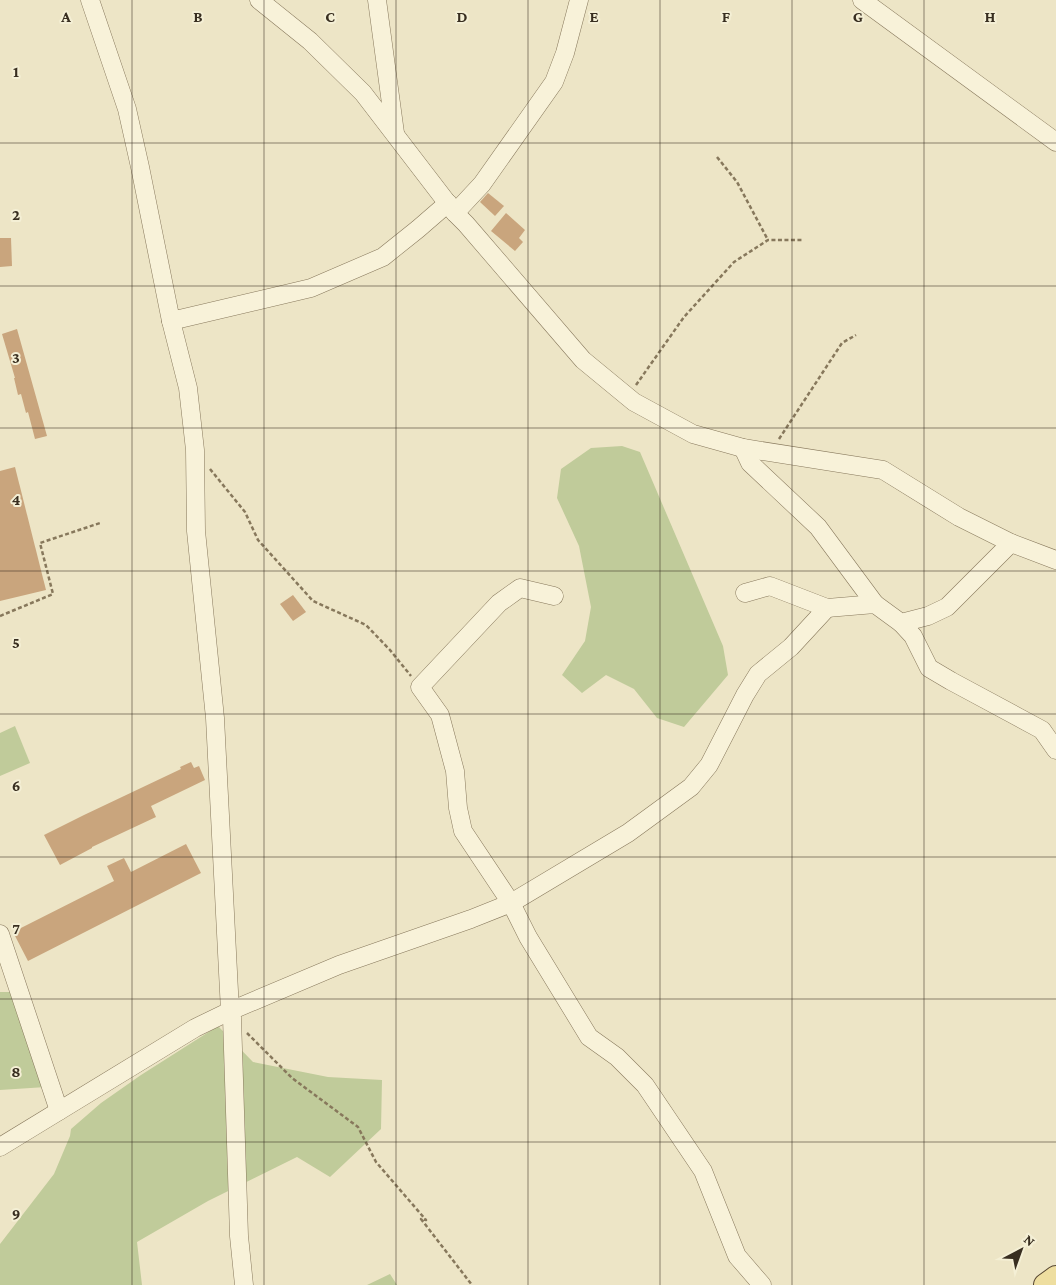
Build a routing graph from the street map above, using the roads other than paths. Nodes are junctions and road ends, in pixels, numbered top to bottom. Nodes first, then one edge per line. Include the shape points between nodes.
1 (90, 0) edge
2 (259, 0) edge
3 (377, 0) edge
4 (578, 0) edge
5 (862, 0) edge
6 (396, 136) junction
7 (1056, 142) edge
8 (451, 208) junction
9 (172, 321) junction
10 (743, 448) junction
11 (1011, 543) junction
12 (1056, 560) edge
13 (745, 593) dead end
14 (554, 596) dead end
15 (875, 604) junction
16 (827, 608) junction
17 (901, 623) junction
18 (1056, 750) edge
19 (511, 903) junction
20 (0, 934) edge
21 (231, 1015) junction
22 (59, 1111) junction
23 (0, 1147) edge
24 (1056, 1277) edge
25 (244, 1285) edge
26 (762, 1285) edge
27 (1045, 1285) edge

1 - 9 street via 127,109
2 - 6 street via 310,41 350,80
3 - 6 street
4 - 8 street via 554,82 482,184
5 - 7 street
6 - 8 street
8 - 9 street via 383,257 311,288
8 - 10 street via 583,360 634,402 694,434
9 - 21 street via 188,388 195,450 196,531 215,718
10 - 11 street via 883,470 959,517
10 - 15 street via 750,463 818,527
11 - 12 street
11 - 17 street via 947,607
13 - 16 street via 770,586
14 - 19 street via 520,588 499,603 420,687 440,715 455,771 462,831
15 - 16 street
15 - 17 street
16 - 19 street via 791,647 758,674 709,765 690,787 628,833
17 - 18 street via 913,636 929,668 1042,730
19 - 21 street via 339,965
19 - 26 street via 589,1037 617,1057 645,1085 703,1171 737,1256
20 - 22 street
21 - 22 street via 195,1028
21 - 25 street via 239,1236
22 - 23 street
24 - 27 main road

